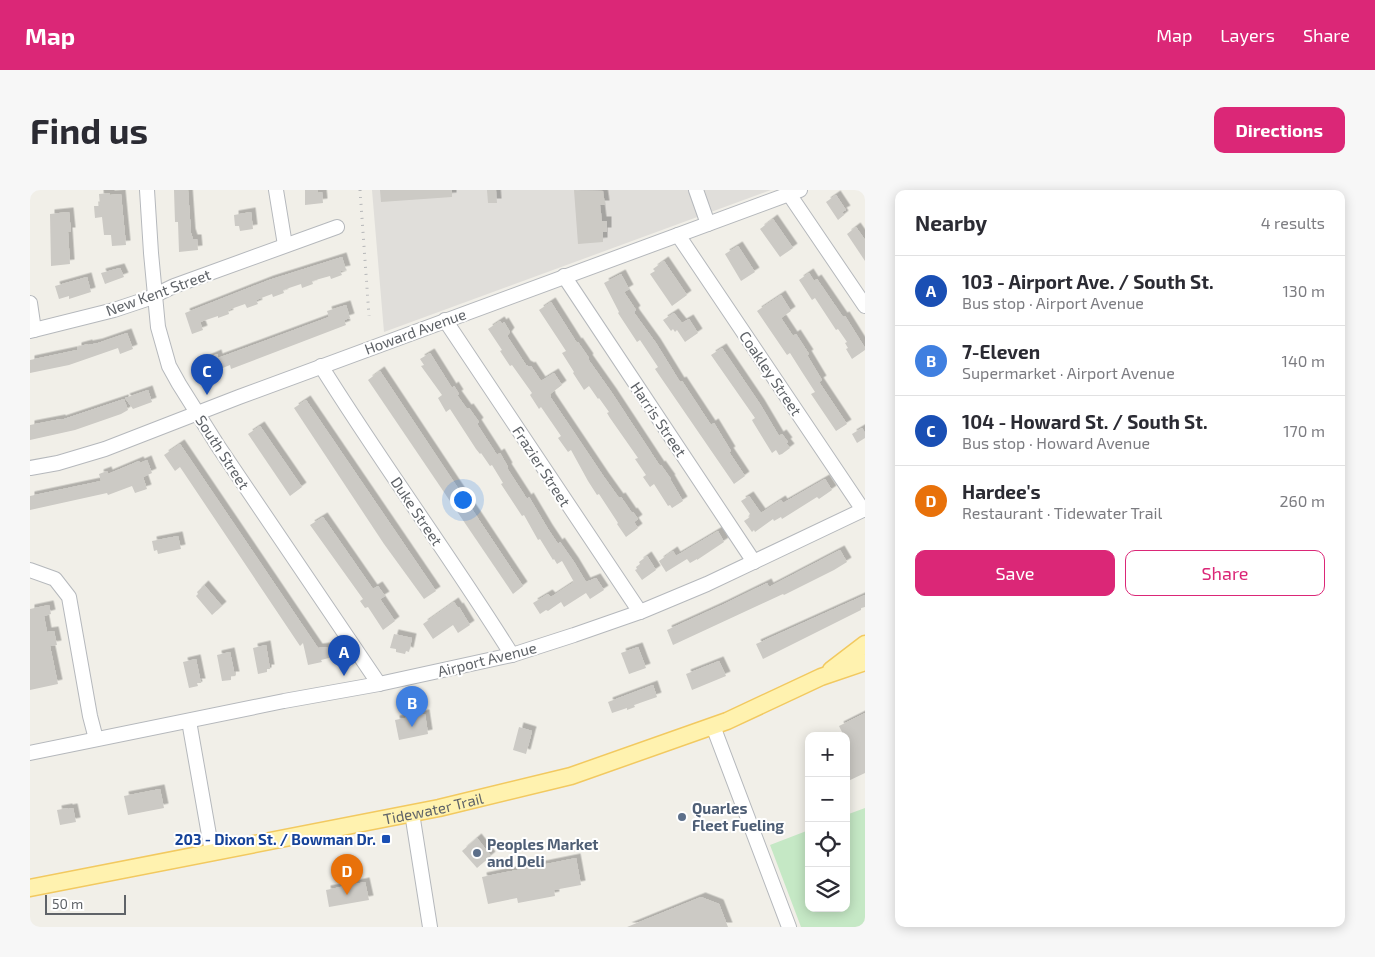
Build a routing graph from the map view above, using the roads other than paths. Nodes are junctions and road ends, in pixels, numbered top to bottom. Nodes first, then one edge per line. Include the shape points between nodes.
1 (148, 190) edge
2 (276, 190) edge
3 (696, 190) edge
4 (794, 192) edge
5 (708, 224) junction
6 (338, 226) dead end
7 (678, 235) junction
8 (285, 245) junction
9 (564, 276) junction
10 (156, 295) junction
11 (30, 303) edge
12 (865, 306) edge
13 (445, 320) junction
14 (32, 331) edge
15 (321, 366) junction
16 (197, 413) junction
17 (30, 468) edge
18 (864, 510) edge
19 (754, 562) junction
20 (30, 570) edge
21 (640, 612) junction
22 (865, 644) edge
23 (512, 655) junction
24 (865, 662) edge
25 (822, 677) junction
26 (379, 684) junction
27 (189, 721) junction
28 (714, 726) junction
29 (96, 739) junction
30 (30, 753) edge
31 (412, 813) junction
32 (212, 852) junction
33 (30, 888) edge
34 (430, 927) edge
35 (789, 927) edge

1 - 10 street, South Street
2 - 8 street
3 - 5 street
4 - 5 street, Howard Avenue
4 - 12 street
5 - 7 street, Howard Avenue
6 - 8 street, New Kent Street
7 - 9 street, Howard Avenue
7 - 18 street, Coakley Street
8 - 10 street, New Kent Street
9 - 13 street, Howard Avenue
9 - 19 street, Harris Street
10 - 14 street, New Kent Street via 114,310
10 - 16 street, South Street via 158,327 164,351 178,384
11 - 14 street
13 - 15 street, Howard Avenue
13 - 21 street, Frazier Street
15 - 16 street, Howard Avenue
15 - 23 street, Duke Street
16 - 17 street, Howard Avenue via 105,449
16 - 26 street, South Street
18 - 19 street, Airport Avenue
19 - 21 street, Airport Avenue
20 - 29 street via 55,579 70,597
21 - 23 street, Airport Avenue
22 - 25 main road
23 - 26 street, Airport Avenue
24 - 25 main road
25 - 28 main road, Tidewater Trail
26 - 27 street, Airport Avenue
27 - 29 street, Airport Avenue
27 - 32 street
28 - 31 main road, Tidewater Trail via 571,776
28 - 35 street
29 - 30 street, Airport Avenue
31 - 32 main road, Tidewater Trail
31 - 34 street
32 - 33 main road, Tidewater Trail

